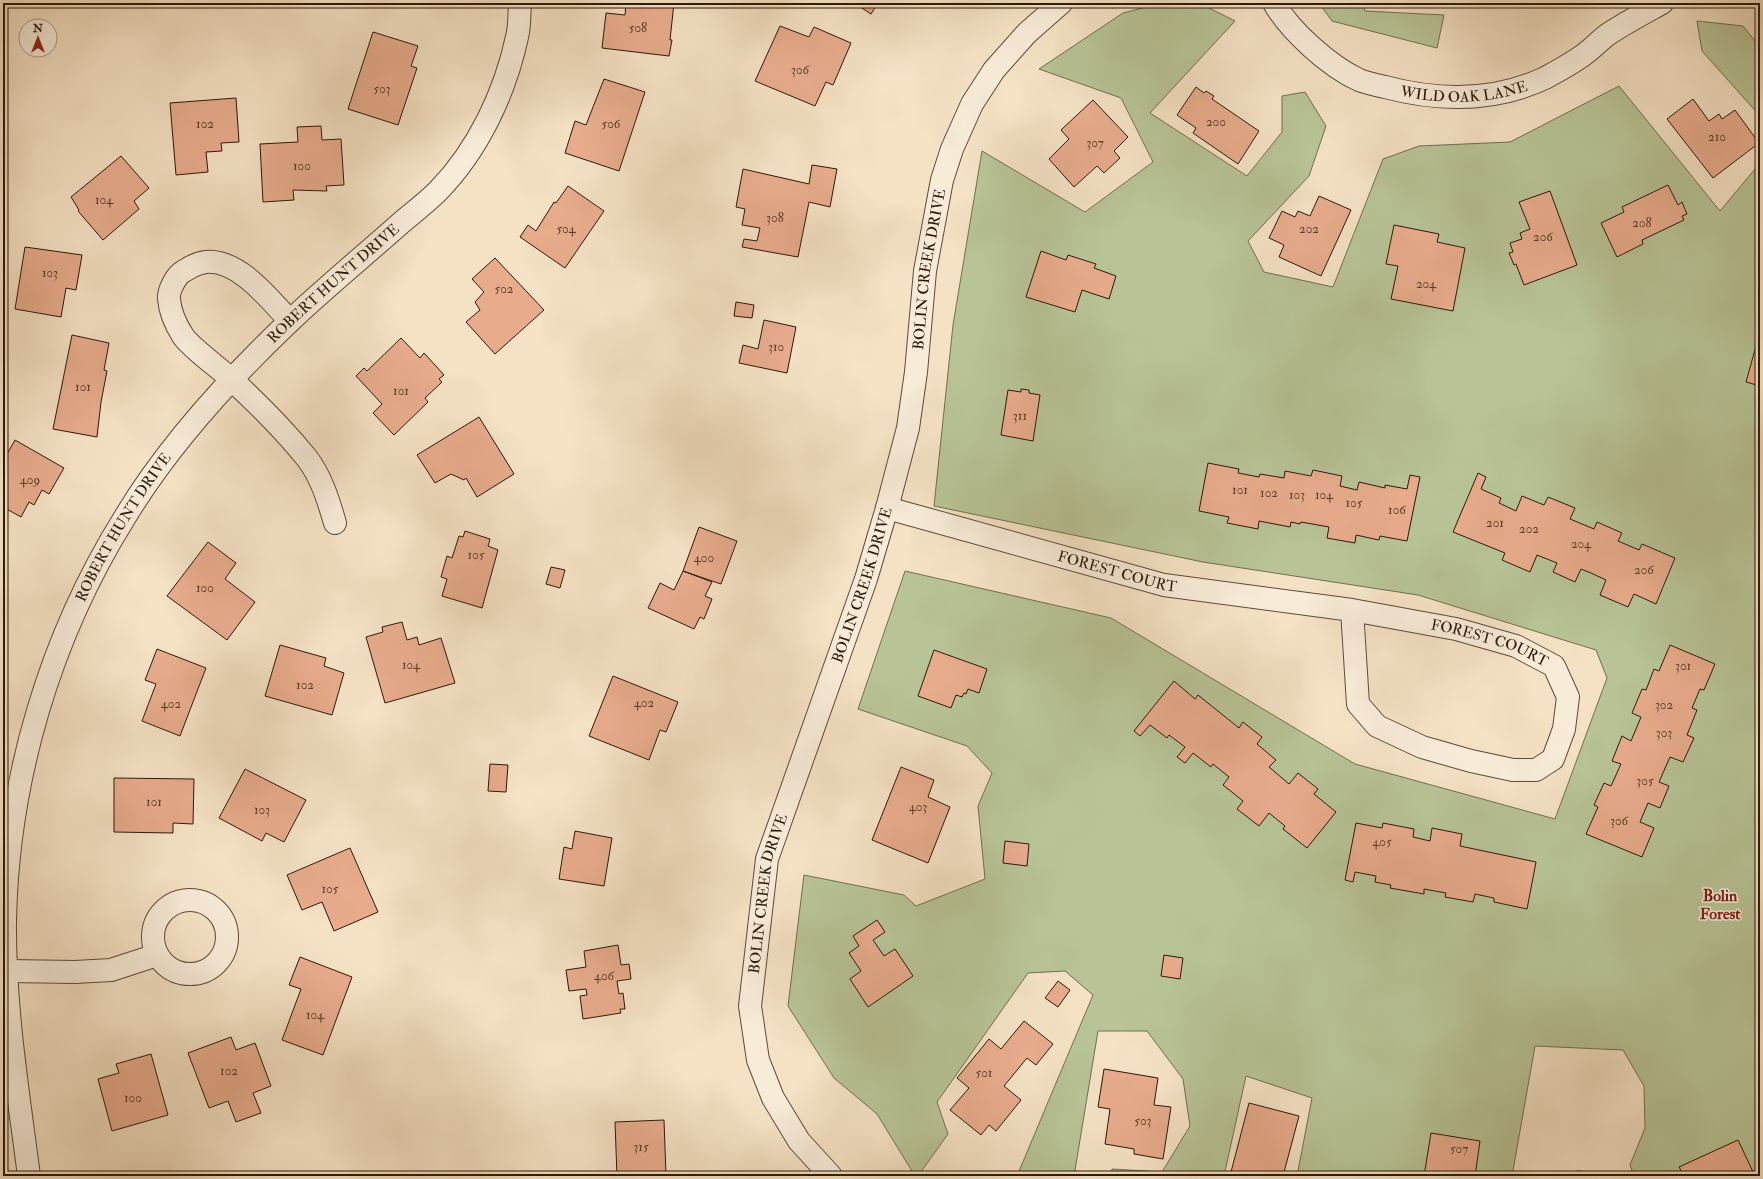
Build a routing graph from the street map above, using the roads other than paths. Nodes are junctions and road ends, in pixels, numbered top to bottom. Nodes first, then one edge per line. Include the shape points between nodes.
1 (520, 3) edge
2 (1061, 3) edge
3 (1274, 3) edge
4 (1662, 3) edge
5 (290, 321) junction
6 (232, 380) junction
7 (887, 508) junction
8 (335, 523) dead end
9 (1352, 610) junction
10 (157, 955) dead end
11 (7, 971) junction
12 (30, 1176) edge
13 (831, 1176) edge

1 - 5 street, ROBERT HUNT DRIVE via 518,34 503,86 480,135 467,155 438,190
2 - 7 street, BOLIN CREEK DRIVE via 1027,33 994,70 972,104 952,149 942,180 925,271 917,364 908,428
3 - 4 street, WILD OAK LANE via 1308,44 1334,66 1359,80 1430,96 1473,98 1510,91 1544,78 1580,58 1608,35
5 - 6 street, ROBERT HUNT DRIVE
5 - 6 street via 254,283 230,266 206,262 181,272 168,297 170,310 184,337
6 - 8 street via 306,457 328,497
6 - 11 street, ROBERT HUNT DRIVE via 174,446 125,516 84,592 57,656 32,730 19,783 7,876
7 - 9 street, FOREST COURT via 1164,585
7 - 13 street, BOLIN CREEK DRIVE via 866,579 767,859 750,1006 758,1060 773,1098 798,1141
9 - 9 street, FOREST COURT via 1456,630 1516,646 1554,666 1568,697 1564,729 1553,759 1536,770 1513,770 1422,747 1377,726 1358,704
10 - 11 street via 111,970
11 - 12 street, ROBERT HUNT DRIVE via 8,1020

